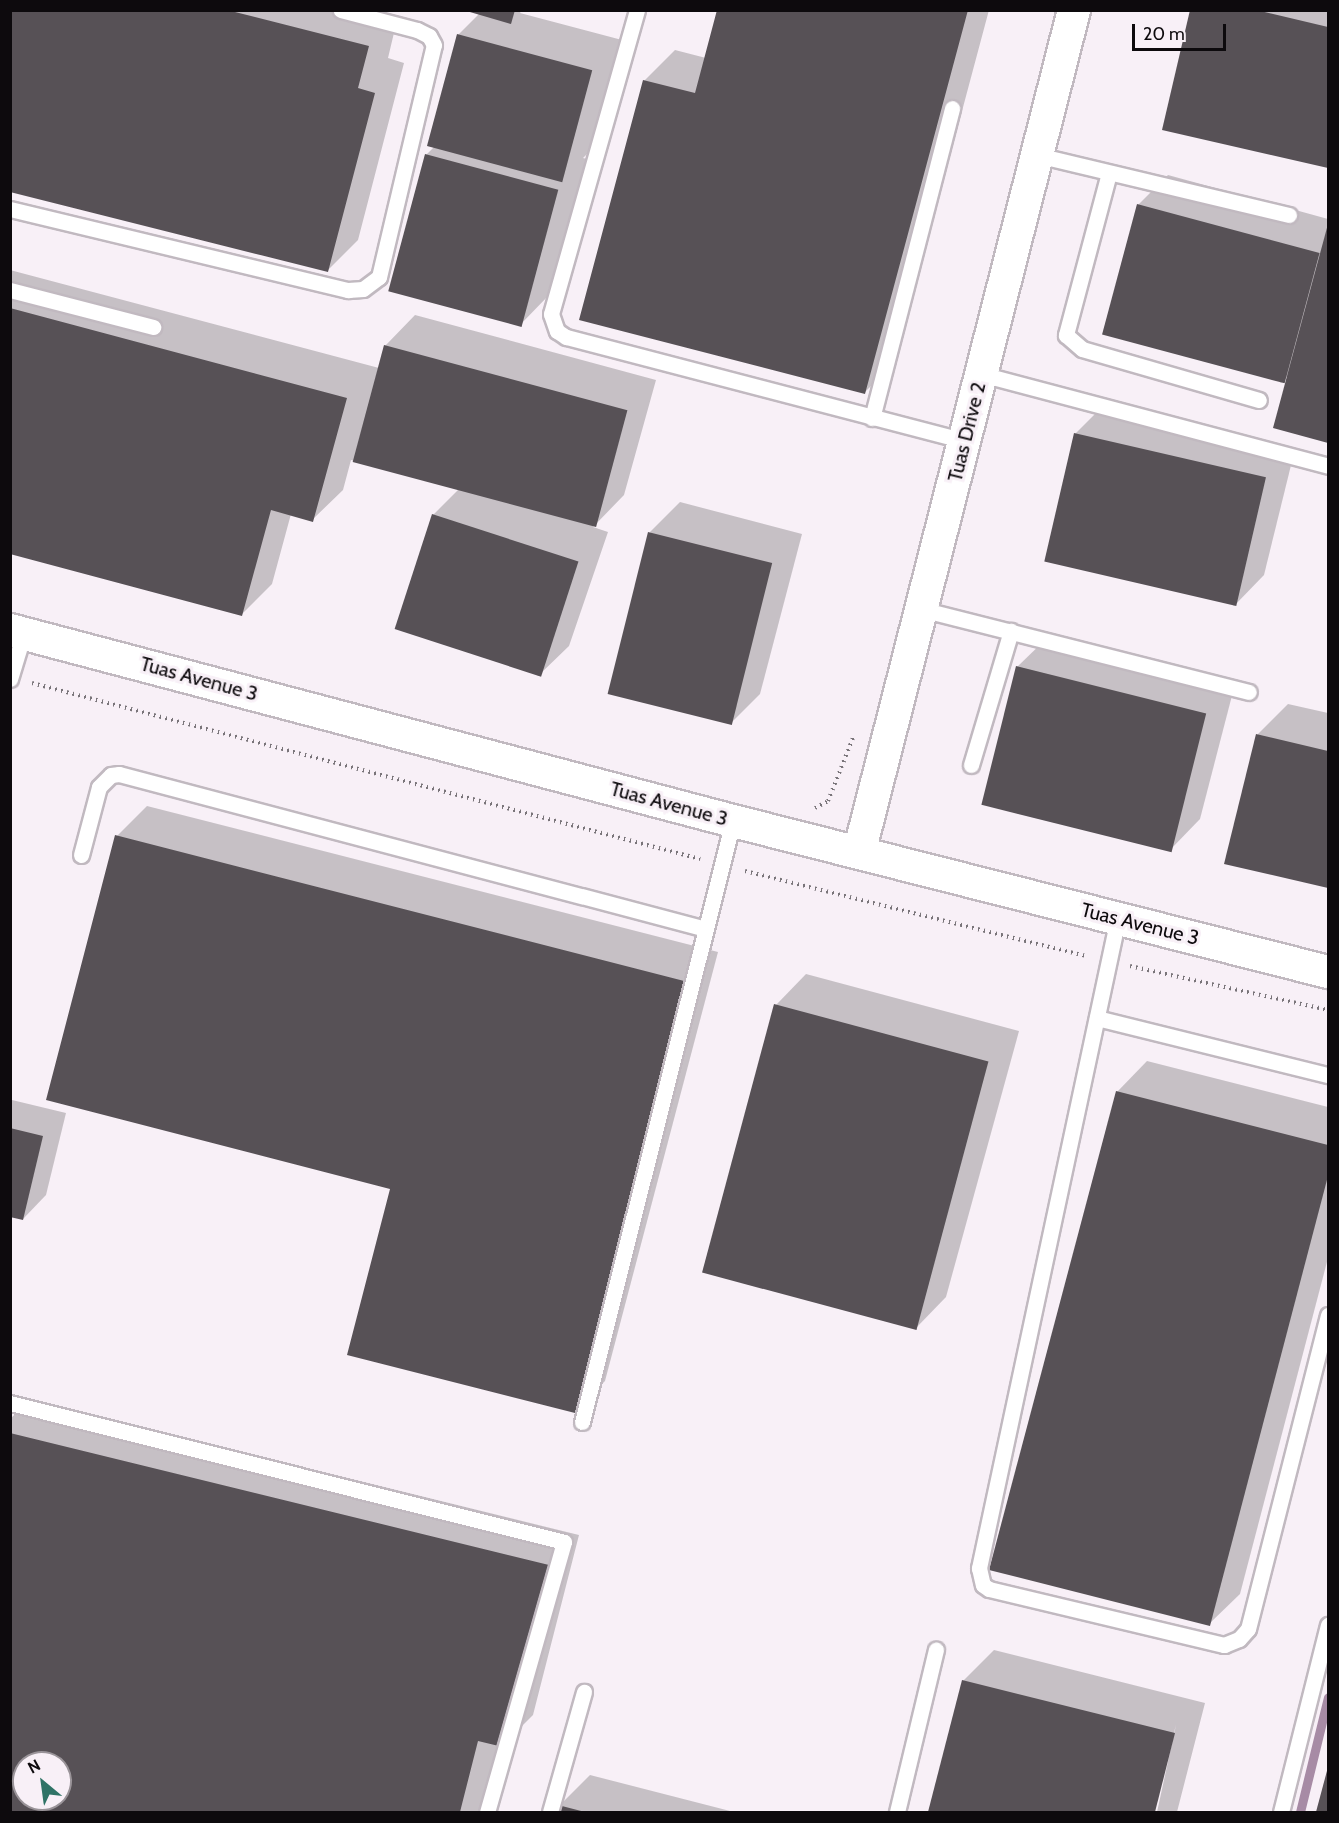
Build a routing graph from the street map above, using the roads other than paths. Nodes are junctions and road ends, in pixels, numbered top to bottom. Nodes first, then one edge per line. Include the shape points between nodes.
1 (341, 10) edge
2 (637, 10) edge
3 (1074, 10) edge
4 (952, 108) dead end
5 (1037, 155) junction
6 (1109, 172) junction
7 (10, 209) edge
8 (1289, 215) dead end
9 (10, 290) edge
10 (153, 327) dead end
11 (981, 374) junction
12 (1259, 400) dead end
13 (872, 418) junction
14 (964, 441) junction
15 (1329, 466) edge
16 (921, 609) junction
17 (17, 631) edge
18 (1011, 631) junction
19 (11, 679) edge
20 (1249, 692) dead end
21 (971, 765) dead end
22 (733, 821) junction
23 (859, 853) junction
24 (81, 855) dead end
25 (1118, 918) junction
26 (706, 929) junction
27 (1329, 972) edge
28 (1097, 1018) junction
29 (1329, 1076) edge
30 (1329, 1315) edge
31 (10, 1403) edge
32 (582, 1422) dead end
33 (1329, 1625) edge
34 (936, 1650) dead end
35 (584, 1692) dead end
36 (487, 1812) edge
37 (549, 1812) edge
38 (897, 1812) edge
39 (1281, 1812) edge

1 - 7 lane via 417,30 429,36 434,45 380,277 363,289 348,290
2 - 13 lane via 551,315 557,331 566,338
3 - 5 street, Tuas Drive 2
4 - 13 lane
5 - 6 lane
5 - 11 street, Tuas Drive 2
6 - 8 lane
6 - 12 lane via 1066,334 1083,350
9 - 10 lane
11 - 14 street, Tuas Drive 2
11 - 15 lane
13 - 14 lane
14 - 16 street, Tuas Drive 2
16 - 18 lane
16 - 23 street, Tuas Drive 2
17 - 19 lane
17 - 22 street, Tuas Avenue 3
18 - 20 lane
18 - 21 lane
22 - 23 street, Tuas Avenue 3
22 - 26 lane
23 - 25 street, Tuas Avenue 3
24 - 26 lane via 99,787 111,775 119,774
25 - 27 street, Tuas Avenue 3
25 - 28 lane
26 - 32 lane
28 - 29 lane
28 - 30 lane via 979,1568 983,1585 1224,1645 1239,1639 1248,1629
31 - 36 lane via 564,1542
33 - 39 lane
34 - 38 lane
35 - 37 lane

